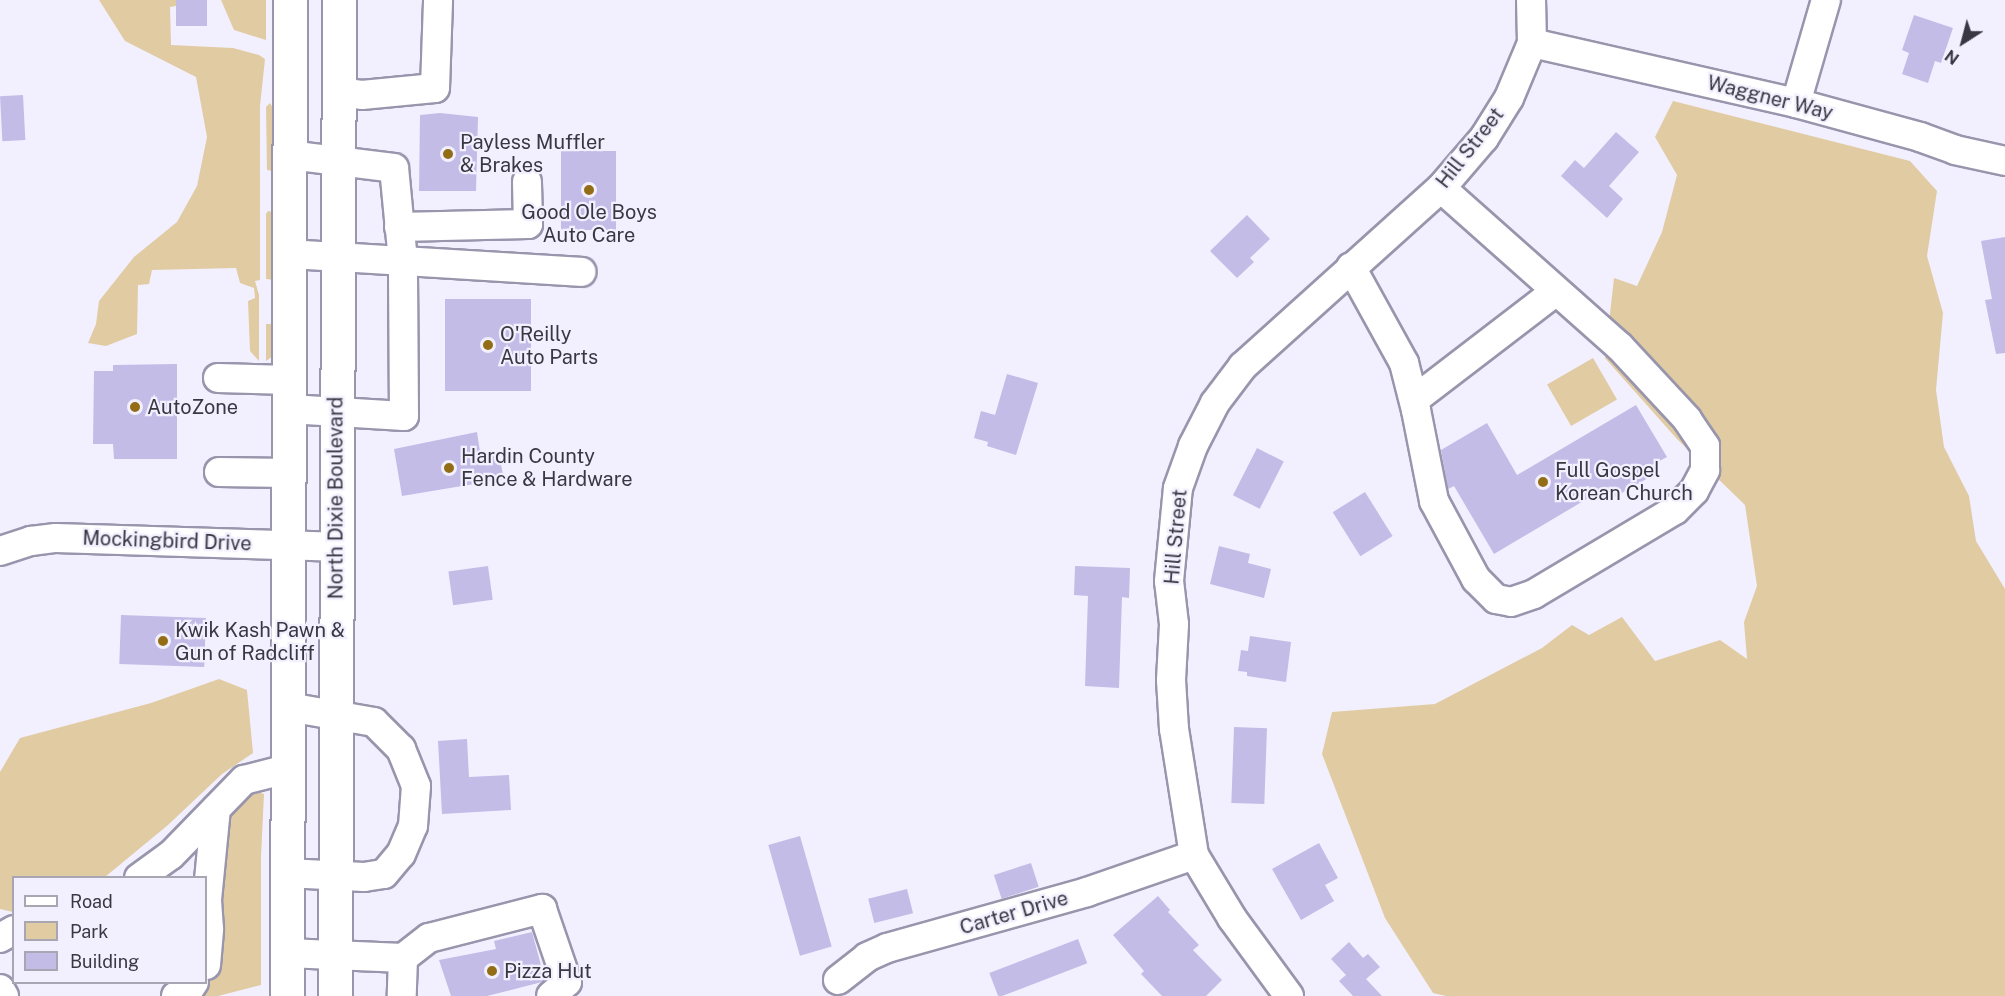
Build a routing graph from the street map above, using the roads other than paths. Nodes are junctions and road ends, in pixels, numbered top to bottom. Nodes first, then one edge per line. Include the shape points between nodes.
1 (290, 0) edge
2 (339, 0) edge
3 (438, 0) edge
4 (1531, 0) edge
5 (1826, 0) edge
6 (1532, 43) junction
7 (338, 92) junction
8 (1796, 103) junction
9 (290, 154) junction
10 (338, 161) junction
11 (2005, 161) edge
12 (527, 182) dead end
13 (1441, 188) junction
14 (399, 226) junction
15 (289, 254) junction
16 (337, 257) junction
17 (403, 261) junction
18 (1351, 267) junction
19 (582, 272) dead end
20 (1556, 291) junction
21 (219, 378) dead end
22 (289, 394) junction
23 (1414, 400) junction
24 (336, 411) junction
25 (219, 472) dead end
26 (289, 473) junction
27 (288, 545) junction
28 (335, 547) junction
29 (0, 551) edge
30 (288, 707) junction
31 (335, 714) junction
32 (287, 769) junction
33 (216, 809) junction
34 (1194, 855) junction
35 (287, 873) junction
36 (142, 876) edge
37 (335, 877) junction
38 (207, 900) edge
39 (207, 900) edge
40 (207, 953) edge
41 (287, 953) junction
42 (335, 954) junction
43 (403, 958) junction
44 (838, 980) dead end
45 (193, 984) edge
46 (0, 989) edge
47 (4, 996) edge
48 (176, 996) edge
49 (287, 996) edge
50 (335, 996) edge
51 (402, 996) edge
52 (551, 996) edge
53 (1289, 996) edge

1 - 9 highway
2 - 7 highway, North Dixie Boulevard
3 - 7 street via 435,88 362,95
4 - 6 street, Hill Street
5 - 8 street
6 - 8 street, Waggner Way
6 - 13 street, Hill Street via 1509,98 1484,138
7 - 10 highway, North Dixie Boulevard
8 - 11 street, Waggner Way
9 - 10 street
9 - 15 highway
10 - 14 street via 394,168
10 - 16 highway, North Dixie Boulevard
12 - 14 street via 528,224
13 - 18 street, Hill Street
13 - 20 street
14 - 17 street
15 - 16 street
15 - 22 highway
16 - 17 street
16 - 24 highway, North Dixie Boulevard
17 - 19 street
17 - 24 street via 404,416
18 - 23 street via 1404,363
18 - 34 street, Hill Street via 1243,366 1215,403 1193,446 1178,488 1169,581 1174,624 1171,680 1174,729
20 - 23 street
20 - 23 street via 1620,347 1687,419 1705,446 1705,470 1695,491 1675,510 1534,594 1511,602 1496,600 1476,579 1434,501
21 - 22 street
22 - 24 street
22 - 26 highway
24 - 28 highway, North Dixie Boulevard
25 - 26 street
26 - 27 highway
27 - 28 street, Mockingbird Drive
27 - 29 street, Mockingbird Drive via 56,538
27 - 30 highway
28 - 31 highway, North Dixie Boulevard
30 - 31 street
30 - 32 highway
31 - 37 highway, North Dixie Boulevard
31 - 37 street via 374,722 401,749 416,786 413,826 401,854 384,874
32 - 33 street via 244,780
32 - 35 highway
33 - 36 street via 171,855
33 - 38 street
34 - 44 street, Carter Drive via 1077,895 887,948 867,957
34 - 53 street, Hill Street via 1261,961
35 - 37 street
35 - 41 highway
37 - 42 highway, North Dixie Boulevard
39 - 40 street
41 - 42 street
41 - 49 highway
42 - 43 street
42 - 50 highway, North Dixie Boulevard
43 - 51 street
43 - 52 street via 429,938 542,909 567,982
45 - 48 street
46 - 47 street

